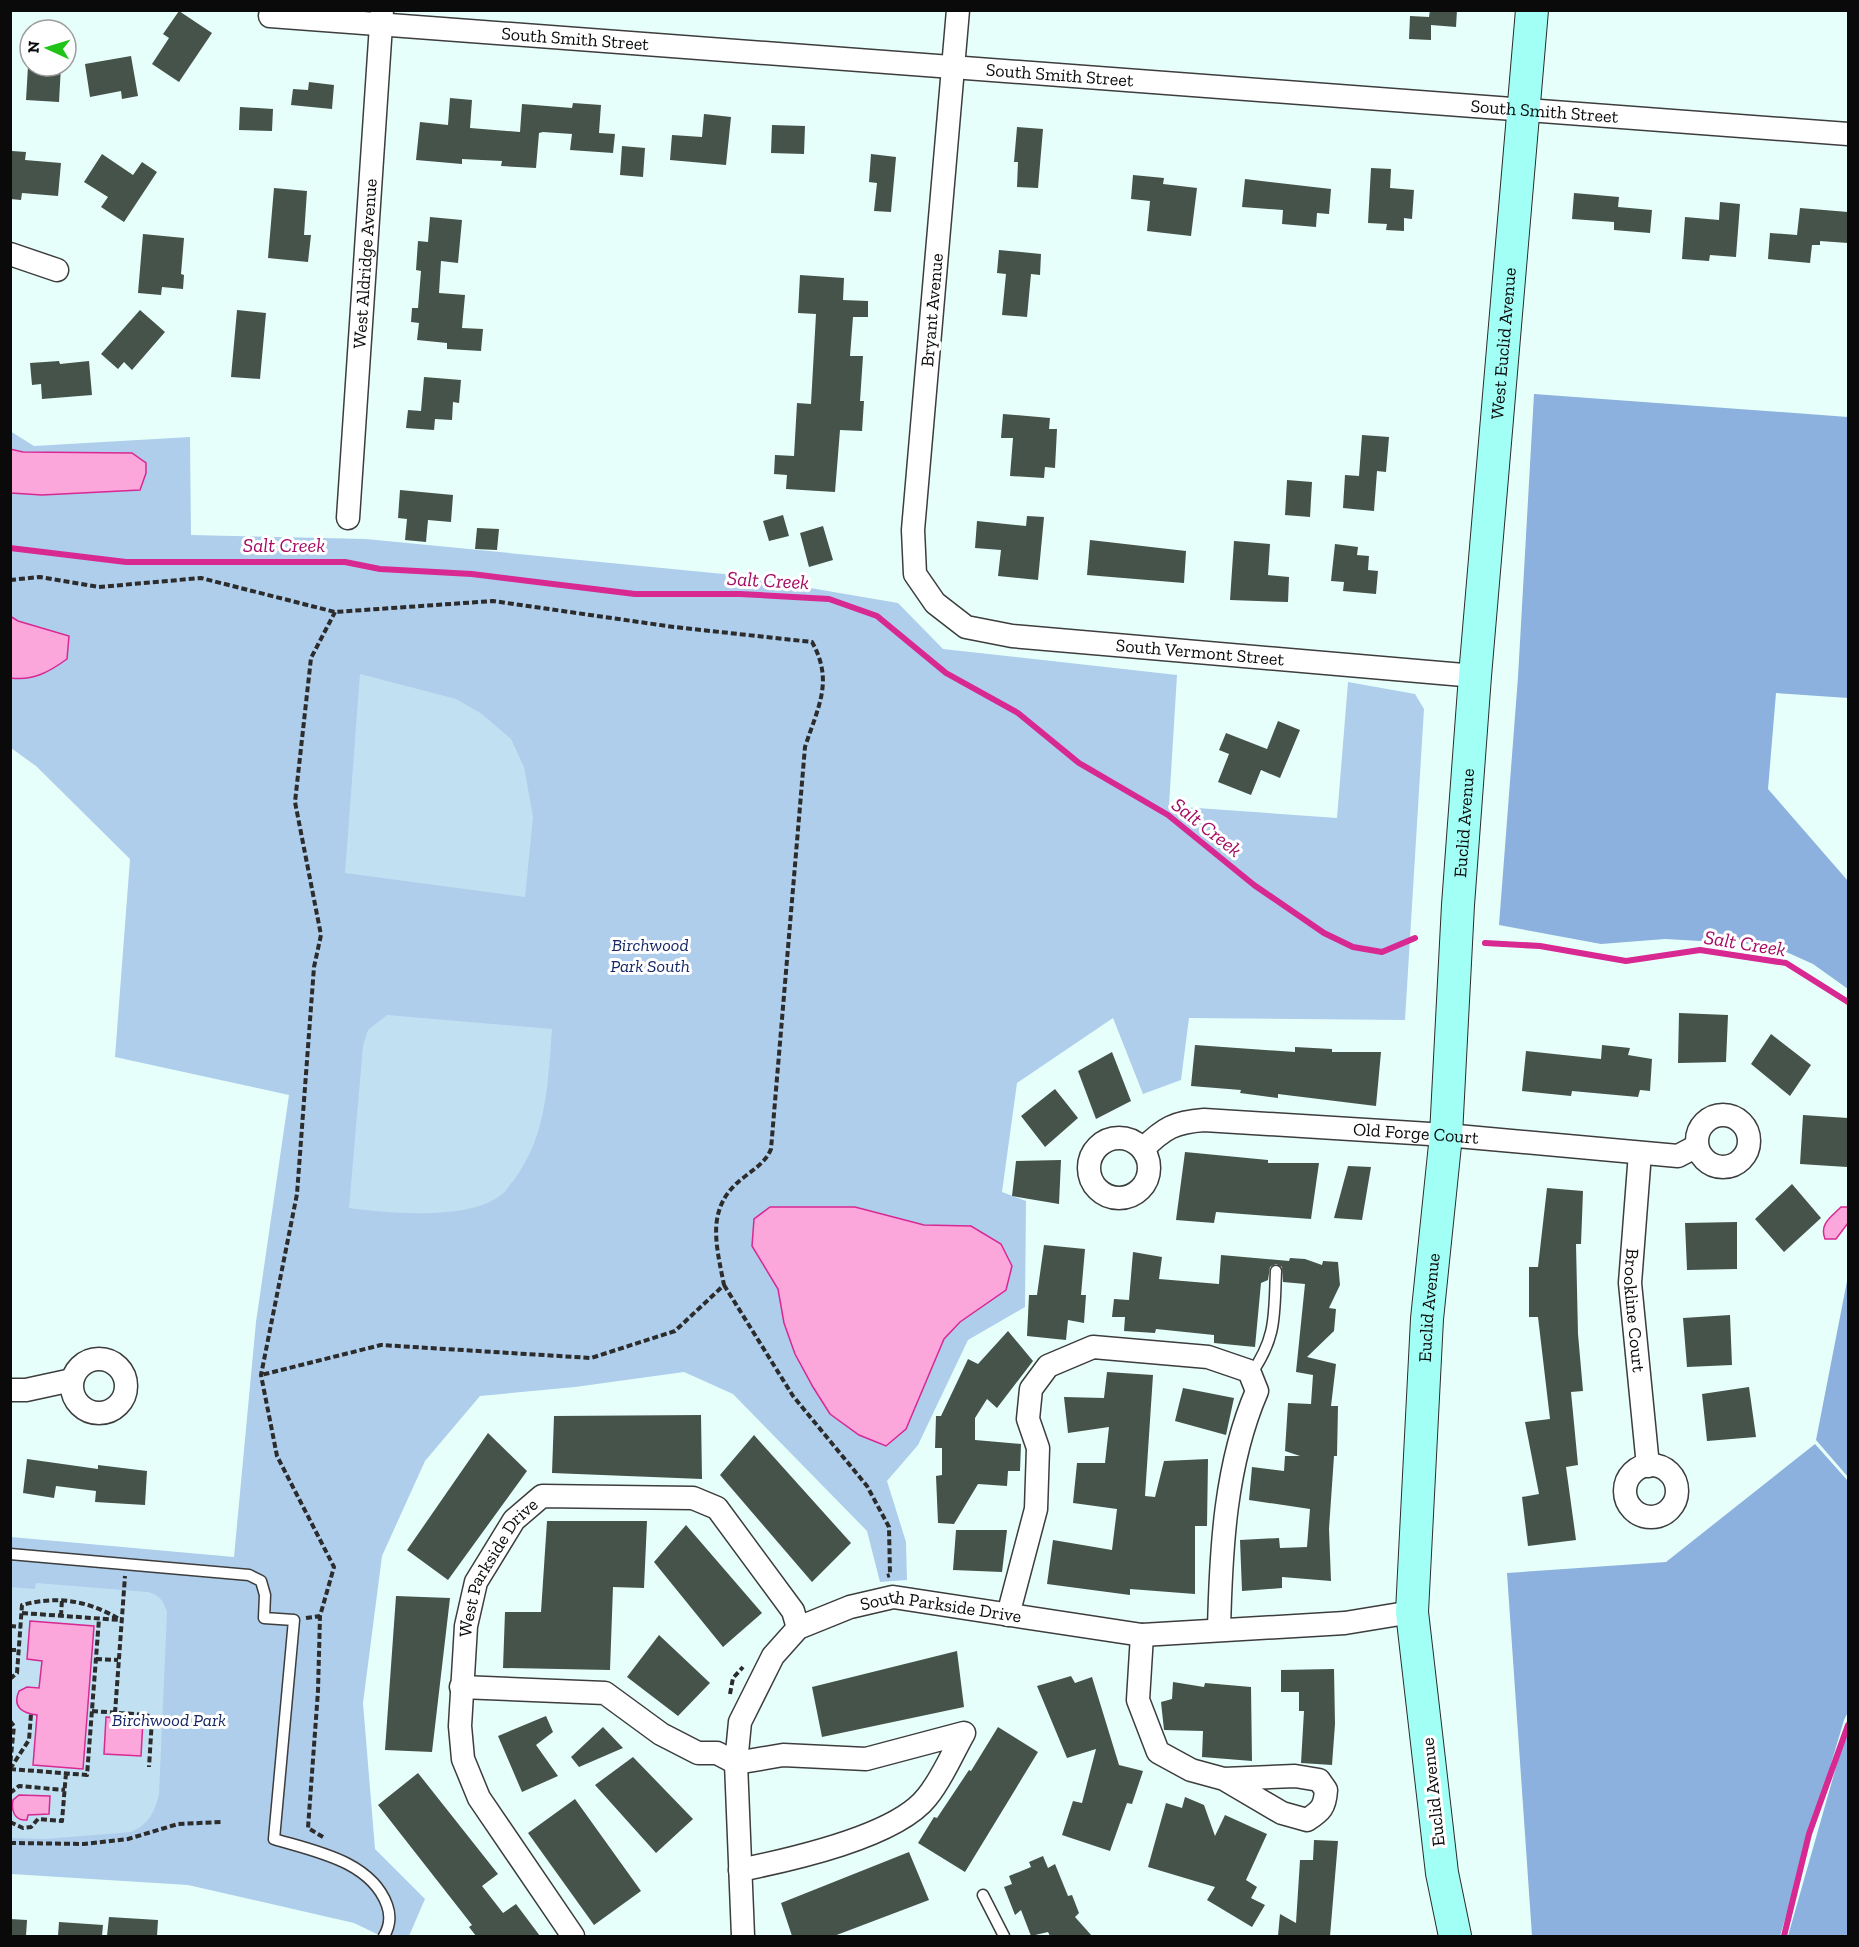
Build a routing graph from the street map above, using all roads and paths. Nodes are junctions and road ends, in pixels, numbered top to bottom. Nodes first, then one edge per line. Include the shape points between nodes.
1 (958, 10) edge
2 (1532, 10) edge
3 (270, 16) dead end
4 (382, 17) edge
5 (953, 69) junction
6 (1524, 111) junction
7 (1848, 134) edge
8 (10, 255) edge
9 (57, 270) dead end
10 (348, 518) dead end
11 (10, 580) edge
12 (935, 603) joint
13 (335, 612) junction
14 (1475, 676) junction
15 (1446, 1135) junction
16 (1697, 1146) dead end
17 (1143, 1149) dead end
18 (1640, 1154) junction
19 (1276, 1271) dead end
20 (1251, 1374) junction
21 (261, 1375) junction
22 (72, 1380) dead end
23 (10, 1390) edge
24 (1648, 1466) dead end
25 (10, 1554) edge
26 (125, 1575) dead end
27 (62, 1599) junction
28 (1412, 1612) junction
29 (22, 1613) junction
30 (1008, 1615) junction
31 (61, 1616) junction
32 (99, 1618) junction
33 (121, 1620) junction
34 (10, 1626) edge
35 (21, 1627) junction
36 (798, 1628) junction
37 (1219, 1629) junction
38 (1142, 1635) junction
39 (10, 1650) edge
40 (19, 1650) junction
41 (96, 1659) junction
42 (118, 1660) junction
43 (10, 1679) edge
44 (461, 1687) junction
45 (92, 1712) junction
46 (114, 1713) junction
47 (31, 1714) dead end
48 (10, 1720) edge
49 (11, 1743) edge
50 (736, 1763) junction
51 (149, 1767) dead end
52 (10, 1768) edge
53 (66, 1773) junction
54 (1224, 1779) dead end
55 (65, 1790) junction
56 (10, 1793) edge
57 (10, 1821) edge
58 (220, 1822) dead end
59 (327, 1839) dead end
60 (10, 1843) edge
61 (740, 1870) junction
62 (983, 1895) dead end
63 (384, 1936) edge
64 (573, 1936) edge
65 (743, 1936) edge
66 (1004, 1936) edge
67 (1455, 1936) edge

1 - 5 street, Bryant Avenue
2 - 6 main road, West Euclid Avenue
3 - 4 street, South Smith Street
4 - 5 street, South Smith Street
4 - 10 street, West Aldridge Avenue
5 - 6 street, South Smith Street
5 - 12 street, Bryant Avenue via 914,530 915,574
6 - 7 street, South Smith Street
6 - 14 main road, West Euclid Avenue
8 - 9 street
11 - 13 path via 40,577 99,588 201,578
12 - 14 street, South Vermont Street via 966,627 1012,636
13 - 21 path via 311,658 295,802 321,935 314,967 297,1194
13 - 21 path via 493,601 812,642 822,660 825,686 805,747 771,1149 768,1158 729,1189 716,1213 724,1285 675,1332 591,1358 381,1345
14 - 15 main road, Euclid Avenue
15 - 17 street, Old Forge Court via 1204,1120 1180,1122 1159,1133
15 - 18 street, Old Forge Court
15 - 28 main road, Euclid Avenue via 1427,1319
16 - 18 street, Old Forge Court via 1678,1156
18 - 24 street, Brookline Court via 1630,1283
19 - 20 lane via 1274,1318 1267,1351
20 - 30 street via 1208,1356 1093,1347 1048,1366 1031,1389 1028,1419 1038,1448 1036,1509
20 - 37 street via 1257,1391 1243,1422 1221,1539
21 - 59 path via 277,1456 334,1567 320,1616 308,1828
22 - 23 street
25 - 63 lane via 249,1575 261,1581 264,1618 294,1620 274,1839 327,1855 365,1874 382,1892 388,1910 390,1928
26 - 33 path
27 - 29 path via 22,1605
27 - 31 path
27 - 33 path via 88,1604
28 - 37 street, South Parkside Drive via 1345,1623
28 - 67 main road, Euclid Avenue via 1442,1873
29 - 31 path
29 - 35 path
30 - 36 street, South Parkside Drive via 893,1597 850,1607
30 - 38 street, South Parkside Drive
31 - 32 path
32 - 33 path
32 - 41 path
33 - 42 path
34 - 35 path
35 - 40 path
36 - 44 street, West Parkside Drive via 793,1611 717,1508 693,1498 542,1496 514,1520 476,1582 466,1626
36 - 50 street, South Parkside Drive via 773,1656 753,1692 741,1722
37 - 38 street, South Parkside Drive
38 - 54 street via 1138,1700 1158,1752 1191,1770
39 - 40 path
40 - 43 path via 17,1673
41 - 42 path
41 - 45 path
42 - 46 path
44 - 50 street via 605,1693 661,1734 698,1753 717,1753
44 - 64 street, West Parkside Drive via 463,1759 479,1798
45 - 46 path
45 - 53 path via 87,1775
46 - 51 path via 147,1715 152,1719
47 - 52 path via 29,1740
48 - 49 path via 14,1726
49 - 52 path
50 - 61 street, South Parkside Drive
50 - 61 street via 783,1755 866,1759 964,1733 926,1798 889,1826 791,1859
52 - 53 path
53 - 55 path
55 - 56 path via 20,1786
55 - 57 path via 62,1821 38,1819 32,1827 23,1828
58 - 60 path via 178,1824 128,1839 84,1844
61 - 65 street, South Parkside Drive
62 - 66 lane

